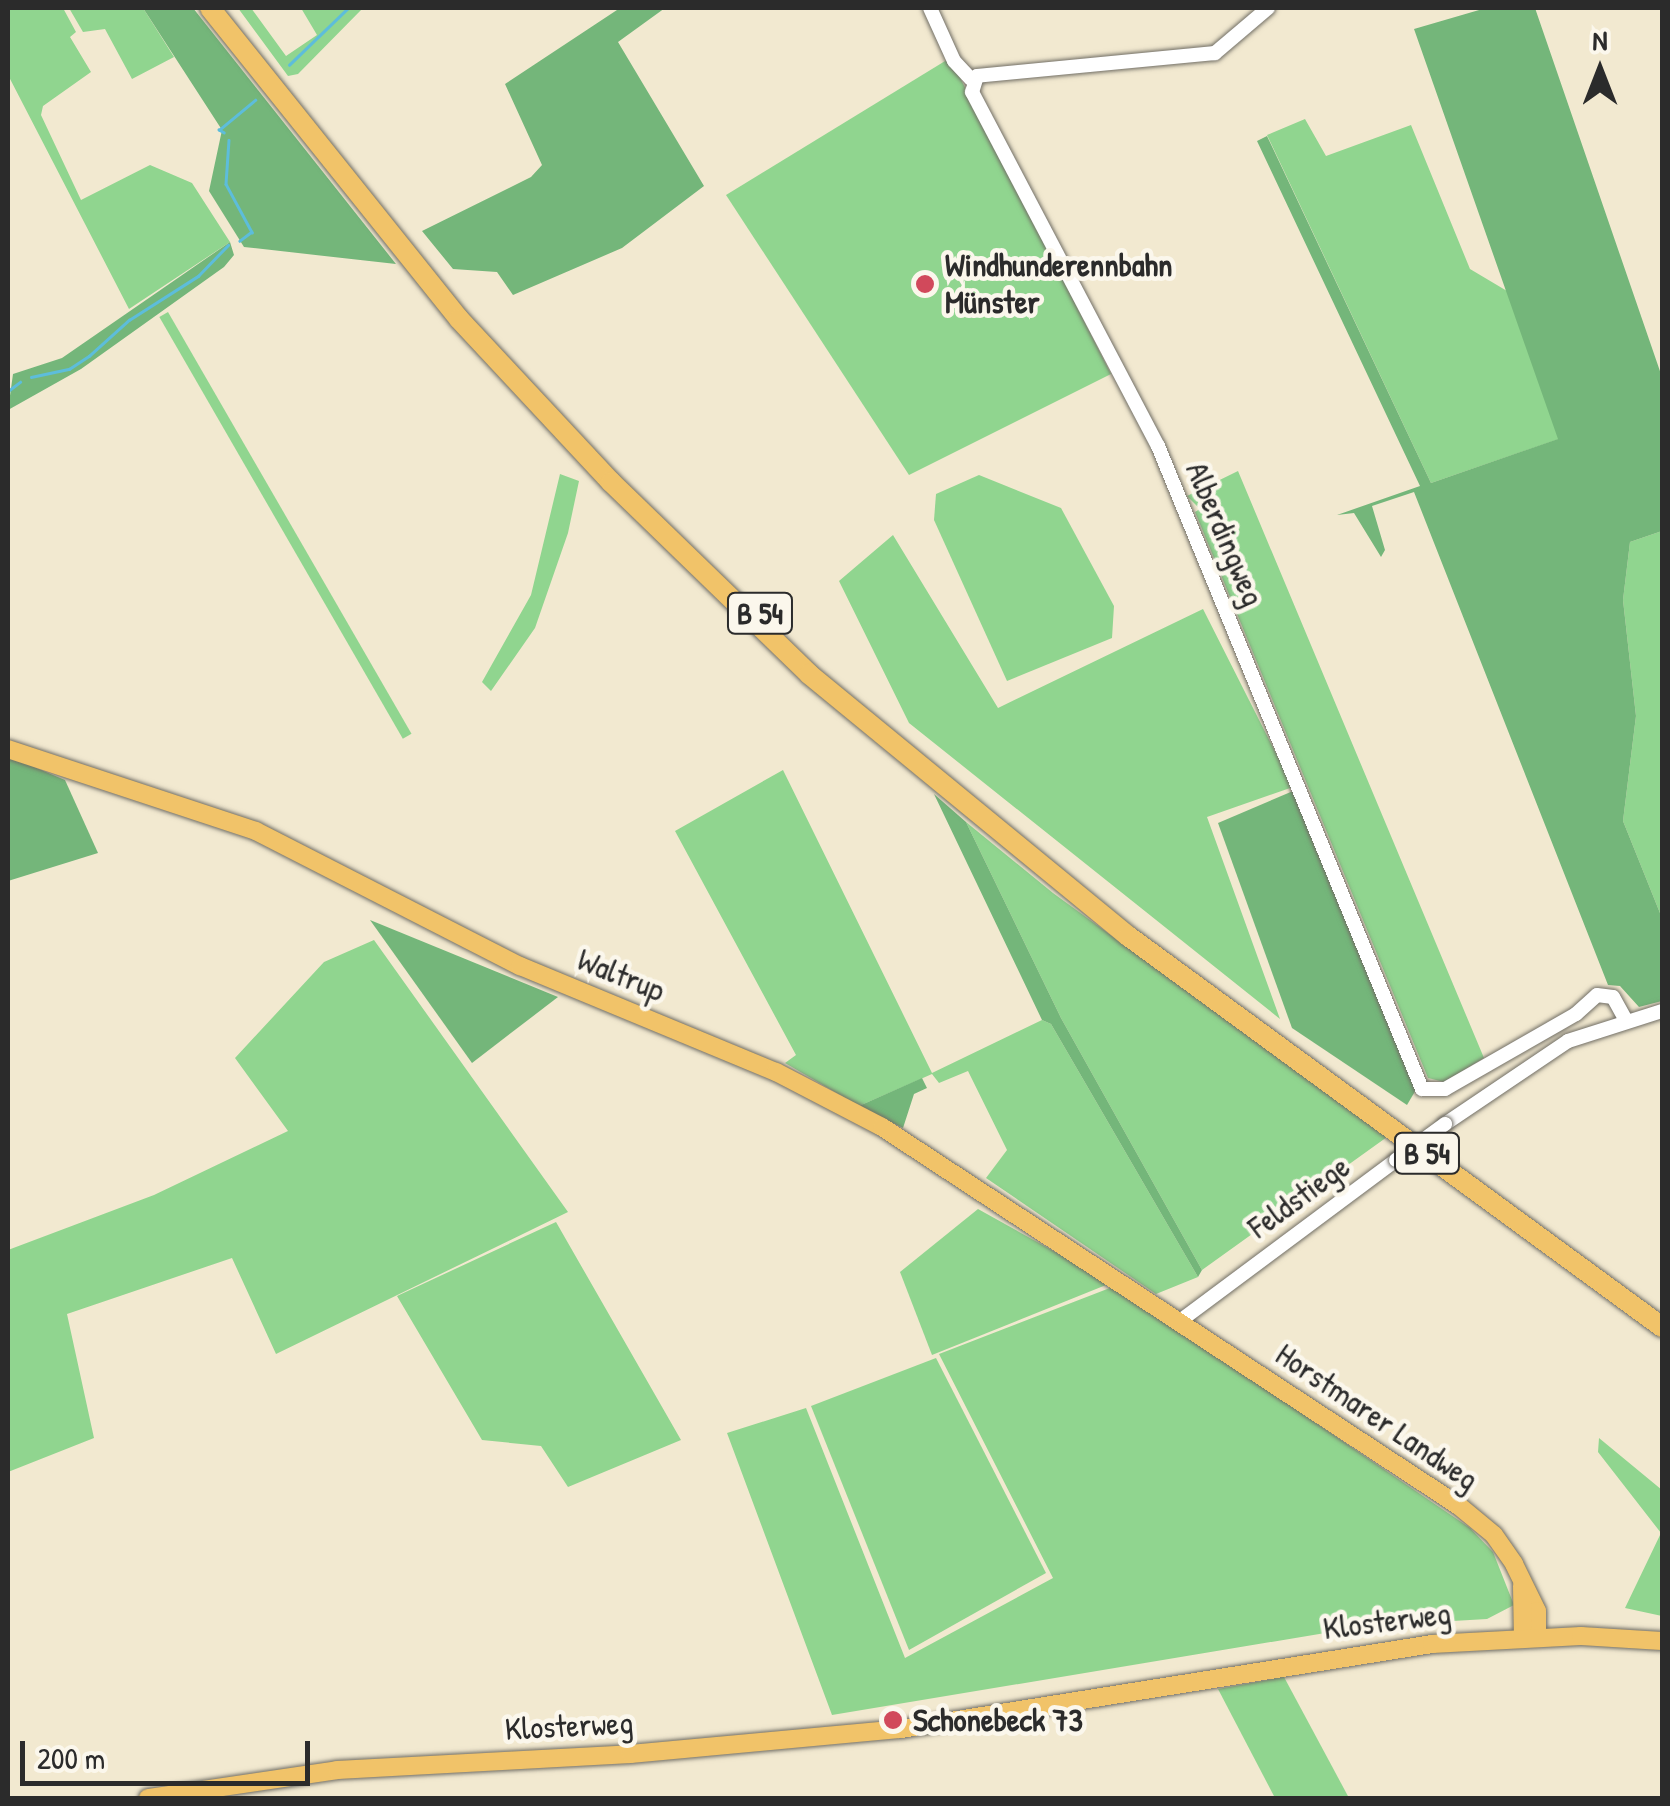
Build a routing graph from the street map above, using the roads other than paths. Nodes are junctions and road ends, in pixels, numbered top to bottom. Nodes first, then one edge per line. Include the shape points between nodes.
1 (210, 8) edge
2 (224, 8) edge
3 (930, 8) edge
4 (1268, 8) edge
5 (972, 78) junction
6 (8, 749) edge
7 (1662, 1011) edge
8 (1626, 1020) junction
9 (1662, 1316) edge
10 (1180, 1321) junction
11 (1662, 1327) edge
12 (1522, 1580) junction
13 (1537, 1610) junction
14 (1530, 1637) junction
15 (1602, 1637) junction
16 (1662, 1641) edge
17 (148, 1798) edge

1 - 11 highway, B 54 via 482,344 658,530 809,674 979,820 1222,1008
2 - 9 highway, B 54 via 339,158 505,353 635,491 812,661 1068,876
3 - 5 street via 954,61
4 - 5 street via 1223,50 1202,56
5 - 8 street, Alberdingweg via 974,98 1158,446 1422,1089 1445,1090 1576,1014 1596,995 1613,997
6 - 10 main road, Waltrup via 256,830 520,966 806,1086 917,1149
7 - 8 street, Feldstiege
8 - 10 street, Feldstiege, bridge via 1549,1051
10 - 12 main road, Horstmarer Landweg via 1459,1506 1494,1535
12 - 13 main road, Horstmarer Landweg
12 - 14 main road
13 - 14 main road, Horstmarer Landweg
13 - 15 main road via 1561,1626
14 - 15 main road, Klosterweg
14 - 17 main road, Klosterweg via 1363,1652 1023,1712 739,1746 336,1770
15 - 16 main road

